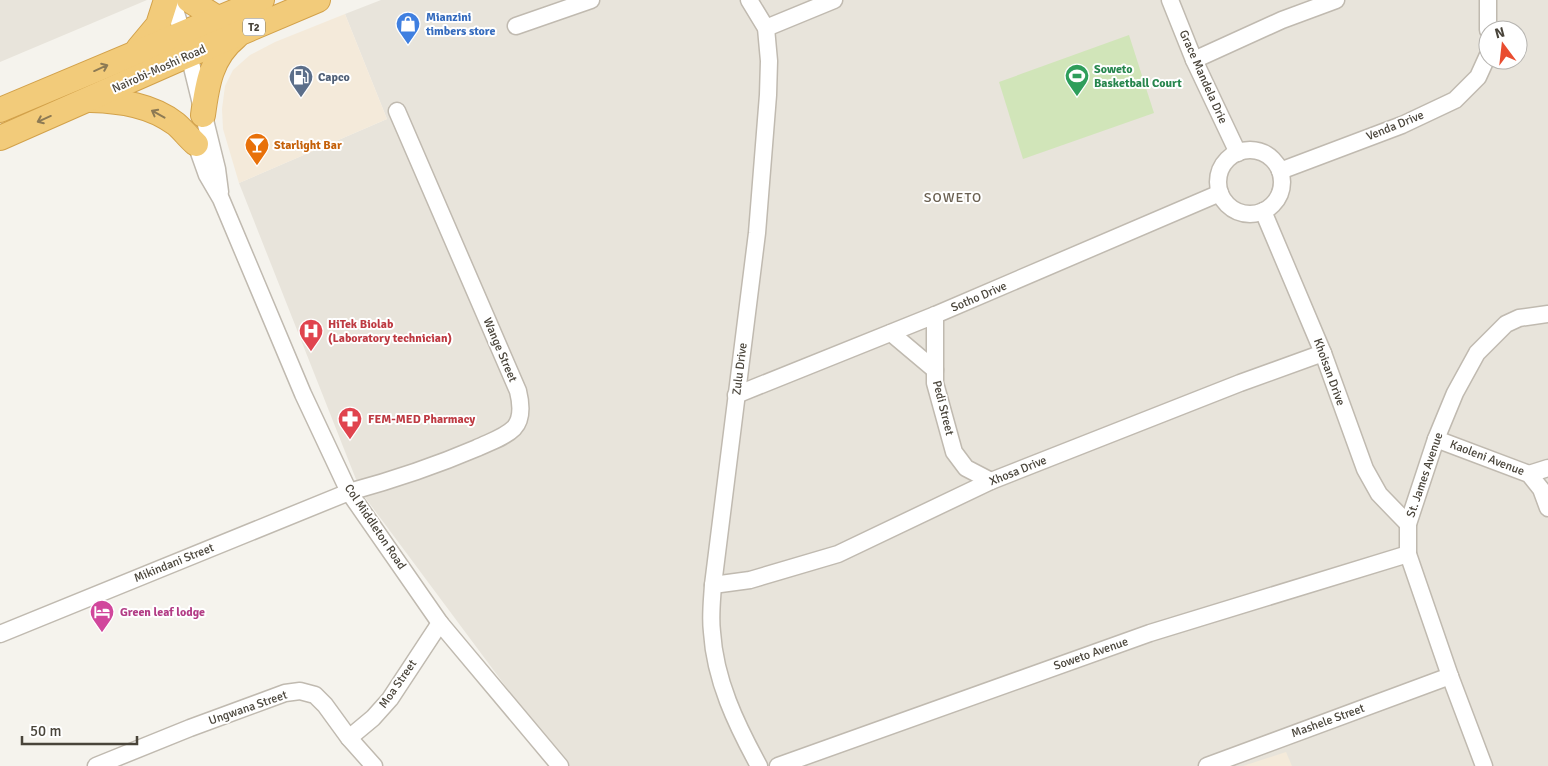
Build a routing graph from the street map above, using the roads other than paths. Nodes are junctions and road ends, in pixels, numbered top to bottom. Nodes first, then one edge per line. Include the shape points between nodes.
1 (169, 0) edge
2 (189, 0) edge
3 (262, 0) edge
4 (318, 0) edge
5 (591, 0) edge
6 (749, 0) edge
7 (834, 0) edge
8 (1170, 0) edge
9 (1336, 0) edge
10 (1488, 0) edge
11 (219, 19) junction
12 (1488, 20) edge
13 (516, 26) dead end
14 (766, 28) junction
15 (241, 33) junction
16 (180, 46) junction
17 (135, 52) junction
18 (1194, 60) junction
19 (1481, 70) edge
20 (89, 100) junction
21 (0, 110) edge
22 (396, 111) dead end
23 (203, 115) junction
24 (0, 138) edge
25 (196, 144) junction
26 (1238, 153) junction
27 (214, 159) junction
28 (1280, 171) junction
29 (1220, 193) junction
30 (221, 199) junction
31 (1263, 211) junction
32 (1548, 314) edge
33 (935, 315) junction
34 (891, 333) junction
35 (1323, 353) junction
36 (936, 370) junction
37 (736, 395) junction
38 (1436, 439) junction
39 (1548, 468) edge
40 (1529, 474) junction
41 (991, 481) junction
42 (349, 492) junction
43 (1548, 508) edge
44 (1408, 524) junction
45 (1408, 554) junction
46 (713, 585) junction
47 (440, 623) junction
48 (0, 634) edge
49 (1450, 676) junction
50 (349, 738) junction
51 (96, 766) edge
52 (374, 766) edge
53 (560, 766) edge
54 (759, 766) edge
55 (778, 766) edge
56 (1206, 766) edge
57 (1484, 766) edge

1 - 16 street
1 - 17 highway via 158,25
2 - 11 highway
3 - 11 highway, Nairobi-Moshi Road / T2
4 - 15 highway, Nairobi-Moshi Road / T2
5 - 13 street
6 - 14 street, Zulu Drive
7 - 14 street
8 - 18 street, Grace Mandela Drie
9 - 18 street via 1282,20
10 - 12 street
11 - 16 highway, Nairobi-Moshi Road / T2
14 - 37 street, Zulu Drive via 768,95 758,223
15 - 16 highway, Nairobi-Moshi Road / T2
15 - 23 highway via 221,51 214,64
16 - 17 highway, Nairobi-Moshi Road / T2
16 - 20 highway, Nairobi-Moshi Road / T2
16 - 23 street, Col Middleton Road
16 - 27 street, Col Middleton Road
21 -> 17 highway, Nairobi-Moshi Road / T2
18 - 26 street, Grace Mandela Drie
19 - 28 street, Venda Drive via 1455,100 1402,125
20 -> 24 highway, Nairobi-Moshi Road / T2
25 -> 20 highway via 177,124 149,108
22 - 42 street, Wange Street via 518,391 520,416 515,427 504,436 444,462
23 - 27 street, Col Middleton Road
25 - 27 street
25 - 30 street, Col Middleton Road via 207,175
26 - 28 street via 1242,150 1264,153 1273,159
26 - 29 street via 1224,162 1218,183
27 - 30 street, Col Middleton Road
28 - 31 street via 1282,187 1278,197
29 - 31 street via 1225,202 1238,211 1253,214
29 - 33 street, Sotho Drive
30 - 42 street, Col Middleton Road via 303,394
31 - 35 street, Khoisan Drive
32 - 38 street, St. James Avenue via 1519,318 1506,324 1483,346 1455,393
33 - 34 street, Sotho Drive
33 - 36 street, Pedi Street
34 - 36 street
34 - 37 street, Sotho Drive
35 - 41 street, Xhosa Drive
35 - 44 street, Khoisan Drive via 1364,469 1379,494
36 - 41 street, Pedi Street via 935,383 954,452 966,468
37 - 46 street, Zulu Drive
38 - 40 street, Kaoleni Avenue
38 - 44 street, St. James Avenue
39 - 40 street
40 - 43 street, Kaoleni Avenue via 1541,489
41 - 46 street, Xhosa Drive via 838,554 750,580
42 - 47 street, Col Middleton Road
42 - 48 street, Mikindani Street
44 - 45 street, St. James Avenue
45 - 49 street, St. James Avenue
45 - 55 street, Soweto Avenue via 1150,633
46 - 54 street, Zulu Drive via 711,630 714,658 724,692
47 - 50 street, Moa Street via 390,699
47 - 53 street, Col Middleton Road
49 - 56 street, Mashele Street
49 - 57 street, St. James Avenue
50 - 51 street, Ungwana Street via 315,695 300,691 285,693
50 - 52 street, Ungwana Street

